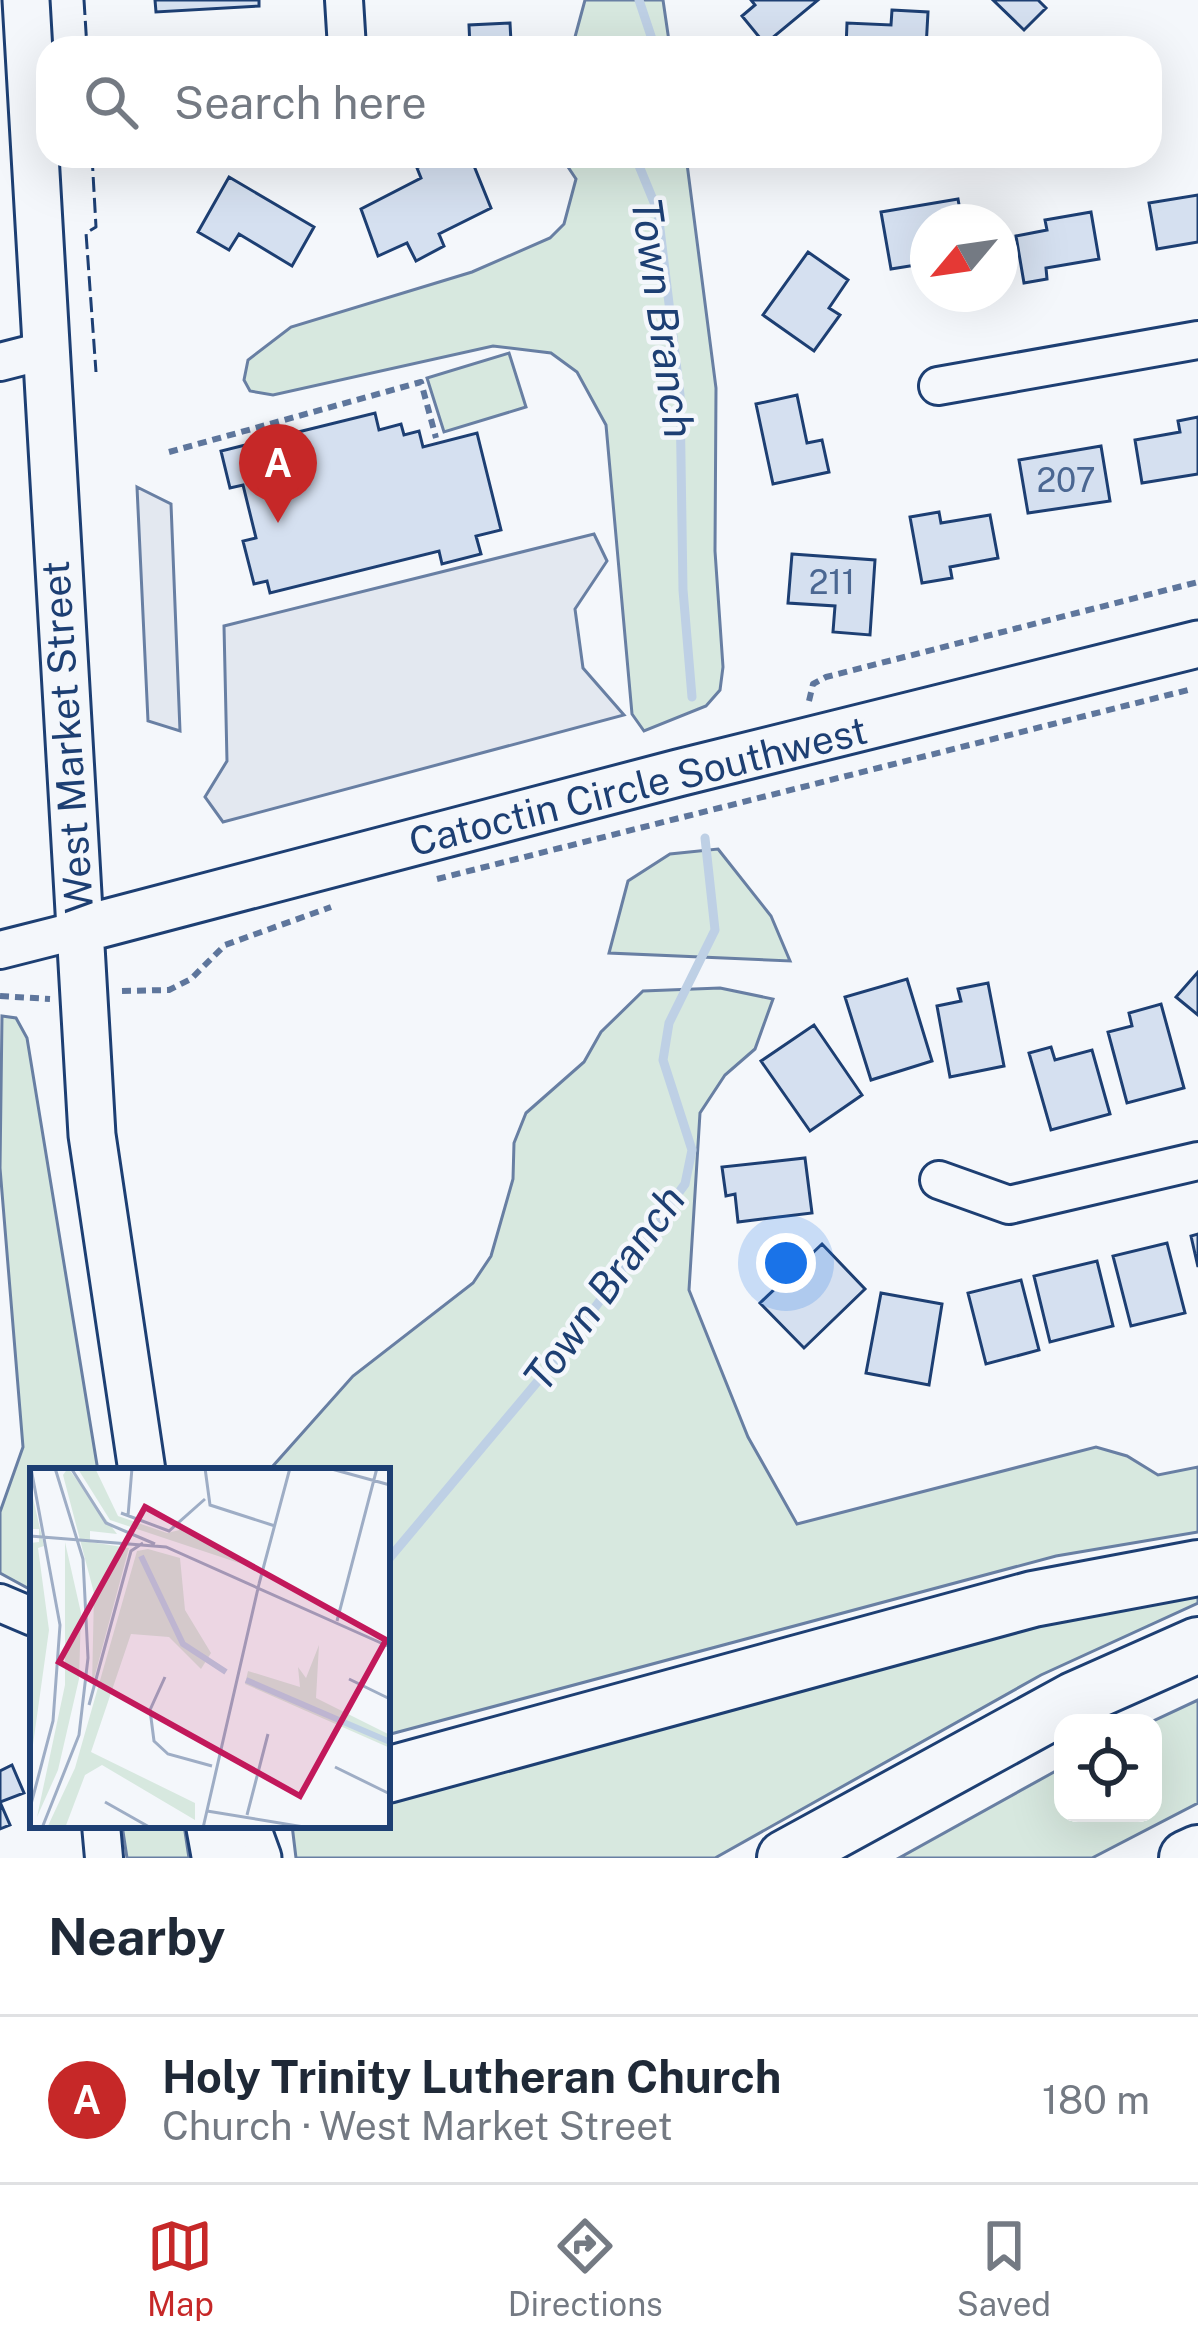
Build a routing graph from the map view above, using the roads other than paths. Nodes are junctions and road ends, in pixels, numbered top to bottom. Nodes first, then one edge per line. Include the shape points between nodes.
1 (26, 0) edge
2 (344, 0) edge
3 (346, 36) edge
4 (1198, 340) edge
5 (22, 356) edge
6 (938, 386) dead end
7 (1198, 644) edge
8 (79, 930) junction
9 (0, 950) edge
10 (1198, 1161) edge
11 (939, 1180) dead end
12 (142, 1468) edge
13 (1198, 1568) edge
14 (0, 1604) edge
15 (30, 1615) edge
16 (1198, 1645) edge
17 (390, 1774) edge
18 (101, 1828) edge
19 (215, 1828) edge
20 (247, 1828) edge
21 (1198, 1853) edge
22 (104, 1858) edge
23 (220, 1858) edge
24 (258, 1858) edge
25 (785, 1858) edge
26 (1187, 1858) edge

1 - 5 main road, West Market Street
2 - 3 street
4 - 6 street
5 - 8 main road, West Market Street
7 - 8 main road, Catoctin Circle Southwest via 800,766
8 - 9 street
8 - 12 main road, West Market Street via 104,1237
10 - 11 street via 1009,1205
13 - 17 highway via 1033,1599
14 - 15 street
16 - 25 highway via 1074,1700
18 - 22 street
19 - 23 highway
20 - 24 main road
21 - 26 highway

